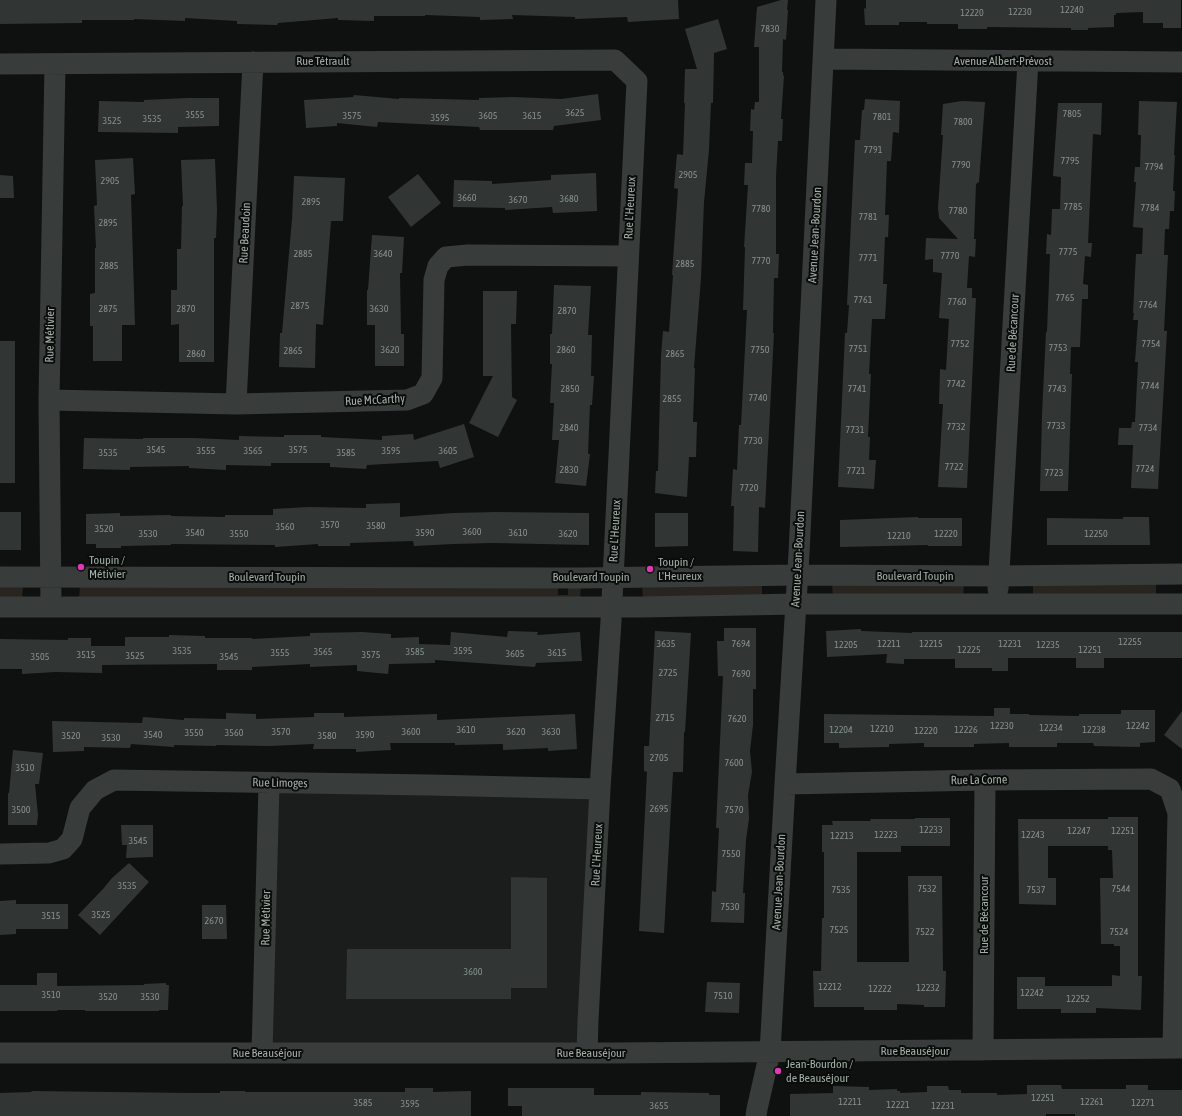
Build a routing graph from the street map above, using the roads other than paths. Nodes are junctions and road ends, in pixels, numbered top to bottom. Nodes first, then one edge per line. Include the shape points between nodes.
1 (826, 0) edge
2 (824, 59) junction
3 (1028, 61) junction
4 (253, 62) junction
5 (1182, 62) edge
6 (0, 64) edge
7 (55, 64) junction
8 (637, 81) joint
9 (628, 256) junction
10 (49, 400) junction
11 (236, 404) junction
12 (1182, 574) edge
13 (798, 575) junction
14 (51, 576) junction
15 (999, 576) junction
16 (0, 577) edge
17 (613, 577) junction
18 (796, 604) junction
19 (1182, 604) edge
20 (998, 605) junction
21 (612, 606) junction
22 (0, 607) edge
23 (51, 607) junction
24 (985, 780) junction
25 (269, 783) junction
26 (785, 784) junction
27 (600, 789) junction
28 (0, 854) edge
29 (1178, 1048) edge
30 (983, 1050) junction
31 (770, 1052) junction
32 (262, 1053) junction
33 (587, 1053) junction
34 (0, 1054) edge
35 (756, 1116) edge

1 - 2 street, Avenue Jean-Bourdon
2 - 3 street, Avenue Albert-Prévost
2 - 13 street, Avenue Jean-Bourdon
3 - 5 street, Avenue Albert-Prévost
3 - 15 street, Rue de Bécancour
4 - 7 street, Rue Tétrault
4 - 8 street, Rue Tétrault via 615,60
4 - 11 street, Rue Beaudoin
6 - 7 street, Rue Tétrault
7 - 10 street, Rue Métivier
8 - 9 street, Rue L'Heureux
9 - 11 street, Rue McCarthy via 446,257 438,266 434,280 432,378 422,394 407,400
9 - 17 street, Rue L'Heureux
10 - 11 street, Rue McCarthy
10 - 14 street, Rue Métivier
12 - 15 street, Boulevard Toupin
13 - 15 street, Boulevard Toupin
13 - 17 street, Boulevard Toupin
13 - 18 street, Avenue Jean-Bourdon
14 - 16 street, Boulevard Toupin
14 - 17 street, Boulevard Toupin
14 - 23 street, Rue Métivier
15 - 20 street, Rue de Bécancour
17 - 21 street, Rue L'Heureux
18 - 20 street
18 - 21 street
18 - 26 street, Avenue Jean-Bourdon
19 - 20 street
21 - 23 street
21 - 27 street, Rue L'Heureux
22 - 23 street
24 - 26 street, Rue La Corne
24 - 29 street, Rue La Corne via 1151,779 1170,789 1178,813
24 - 30 street, Rue de Bécancour
25 - 27 street, Rue Limoges
25 - 28 street, Rue Limoges via 114,780 95,790 80,808 72,839 63,849
25 - 32 street, Rue Métivier
26 - 31 street, Avenue Jean-Bourdon
27 - 33 street, Rue L'Heureux
29 - 30 street, Rue Beauséjour
30 - 31 street, Rue Beauséjour
31 - 33 street, Rue Beauséjour
31 - 35 street, Avenue Jean-Bourdon
32 - 33 street, Rue Beauséjour
32 - 34 street, Rue Beauséjour

